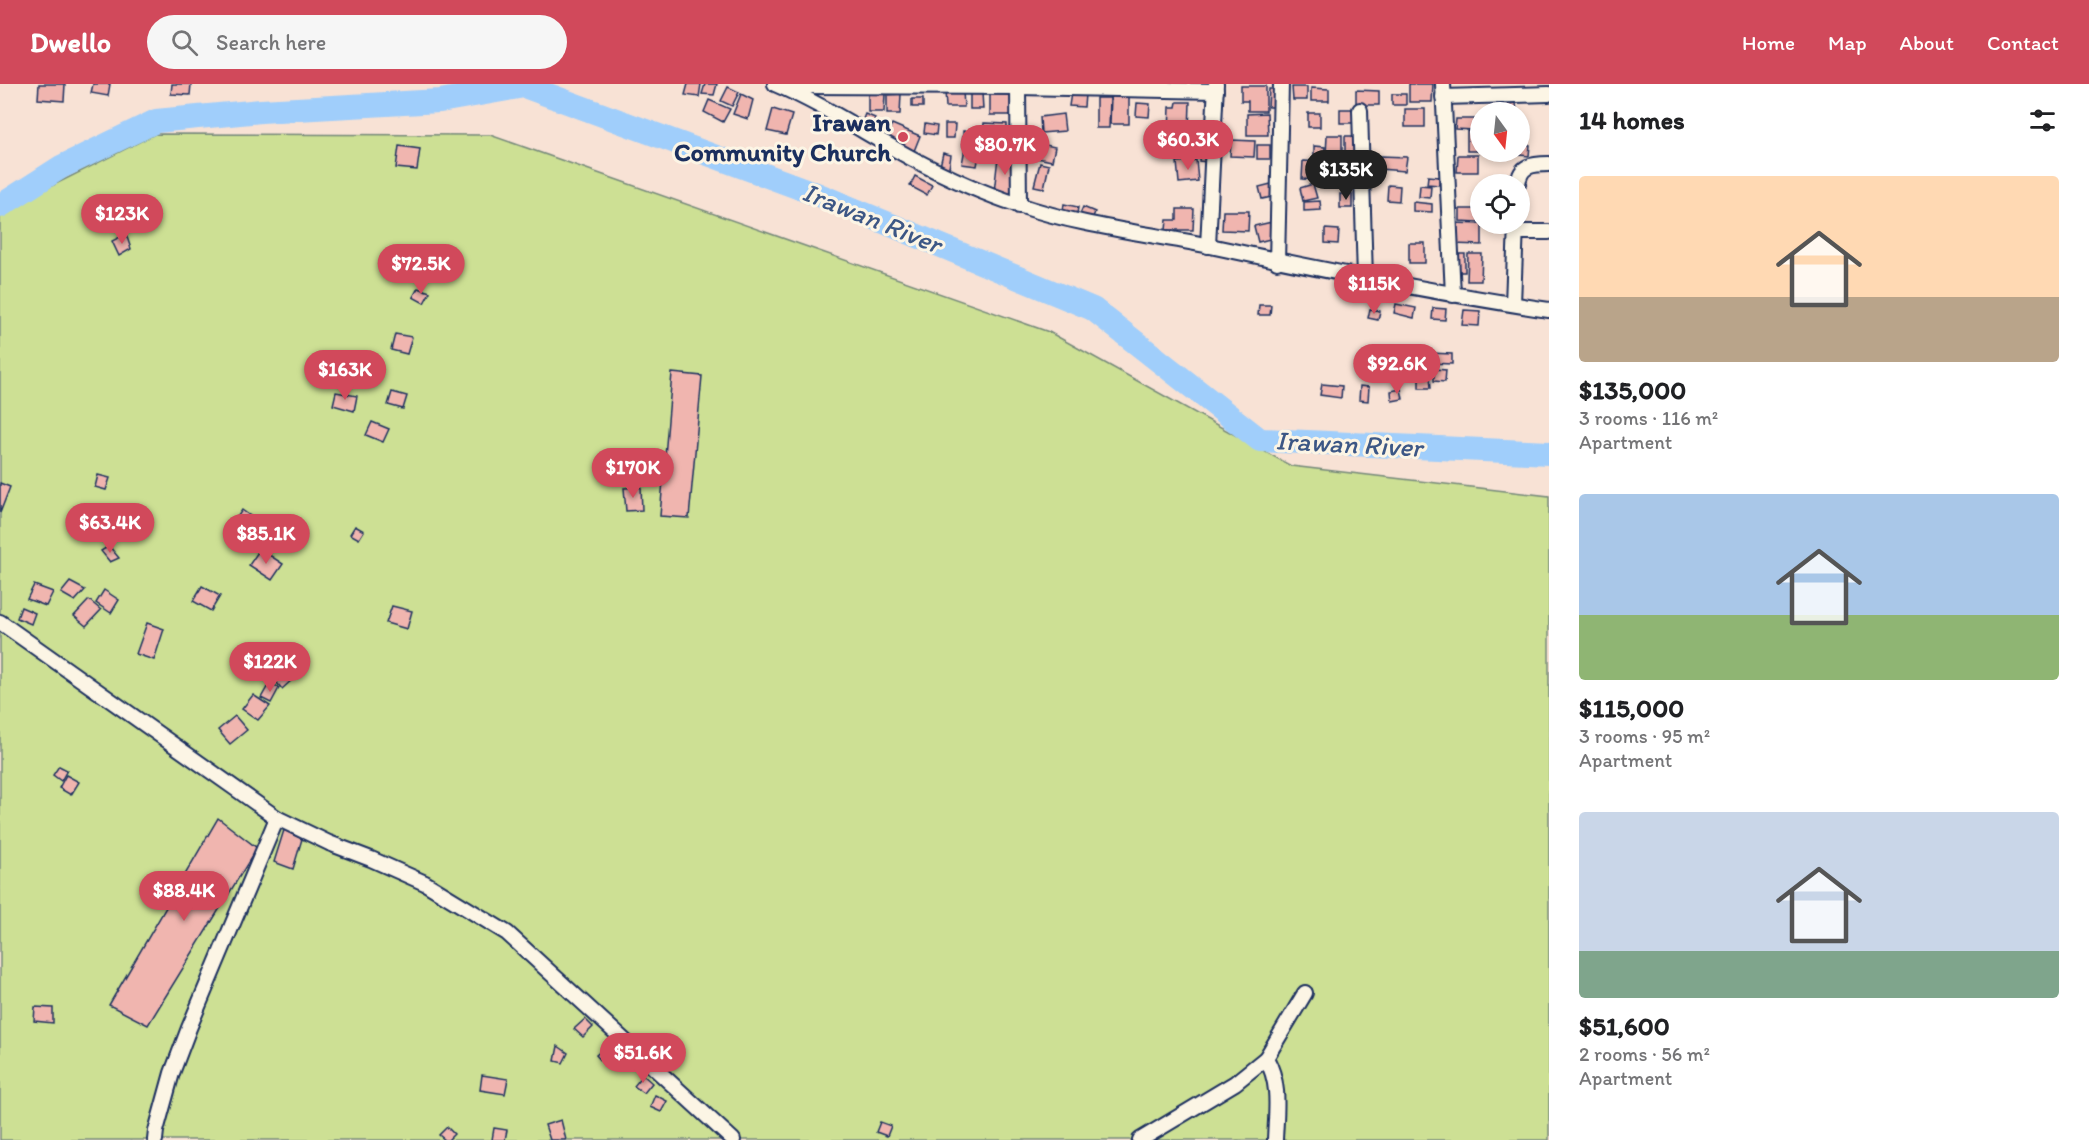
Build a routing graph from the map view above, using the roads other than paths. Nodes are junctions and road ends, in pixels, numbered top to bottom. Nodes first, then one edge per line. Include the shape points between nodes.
1 (775, 84) edge
2 (1281, 84) edge
3 (1018, 86) edge
4 (1216, 87) edge
5 (801, 88) edge
6 (1443, 90) edge
7 (1549, 94) edge
8 (1360, 110) dead end
9 (1549, 164) edge
10 (1520, 174) edge
11 (1019, 206) junction
12 (1530, 229) edge
13 (1549, 232) edge
14 (1516, 234) edge
15 (1208, 246) junction
16 (1277, 261) junction
17 (1365, 278) junction
18 (1453, 295) junction
19 (1513, 304) junction
20 (1549, 310) edge
21 (0, 622) edge
22 (277, 818) junction
23 (1305, 993) dead end
24 (1266, 1058) junction
25 (155, 1140) edge
26 (733, 1140) edge
27 (1140, 1140) edge
28 (1275, 1140) edge

1 - 5 street
2 - 16 street
3 - 4 street
3 - 5 street
3 - 11 street
4 - 15 street
5 - 11 street via 911,158
6 - 7 street
6 - 18 street
8 - 17 street
9 - 10 street via 1532,164
11 - 15 street via 1079,222
12 - 13 street
14 - 19 street
15 - 16 street
16 - 17 street
17 - 18 street
18 - 19 street
19 - 20 street
21 - 22 street
22 - 25 street via 189,1028 172,1073
22 - 26 street via 425,883 507,933
23 - 24 street
24 - 27 street via 1235,1083
24 - 28 street via 1277,1092

